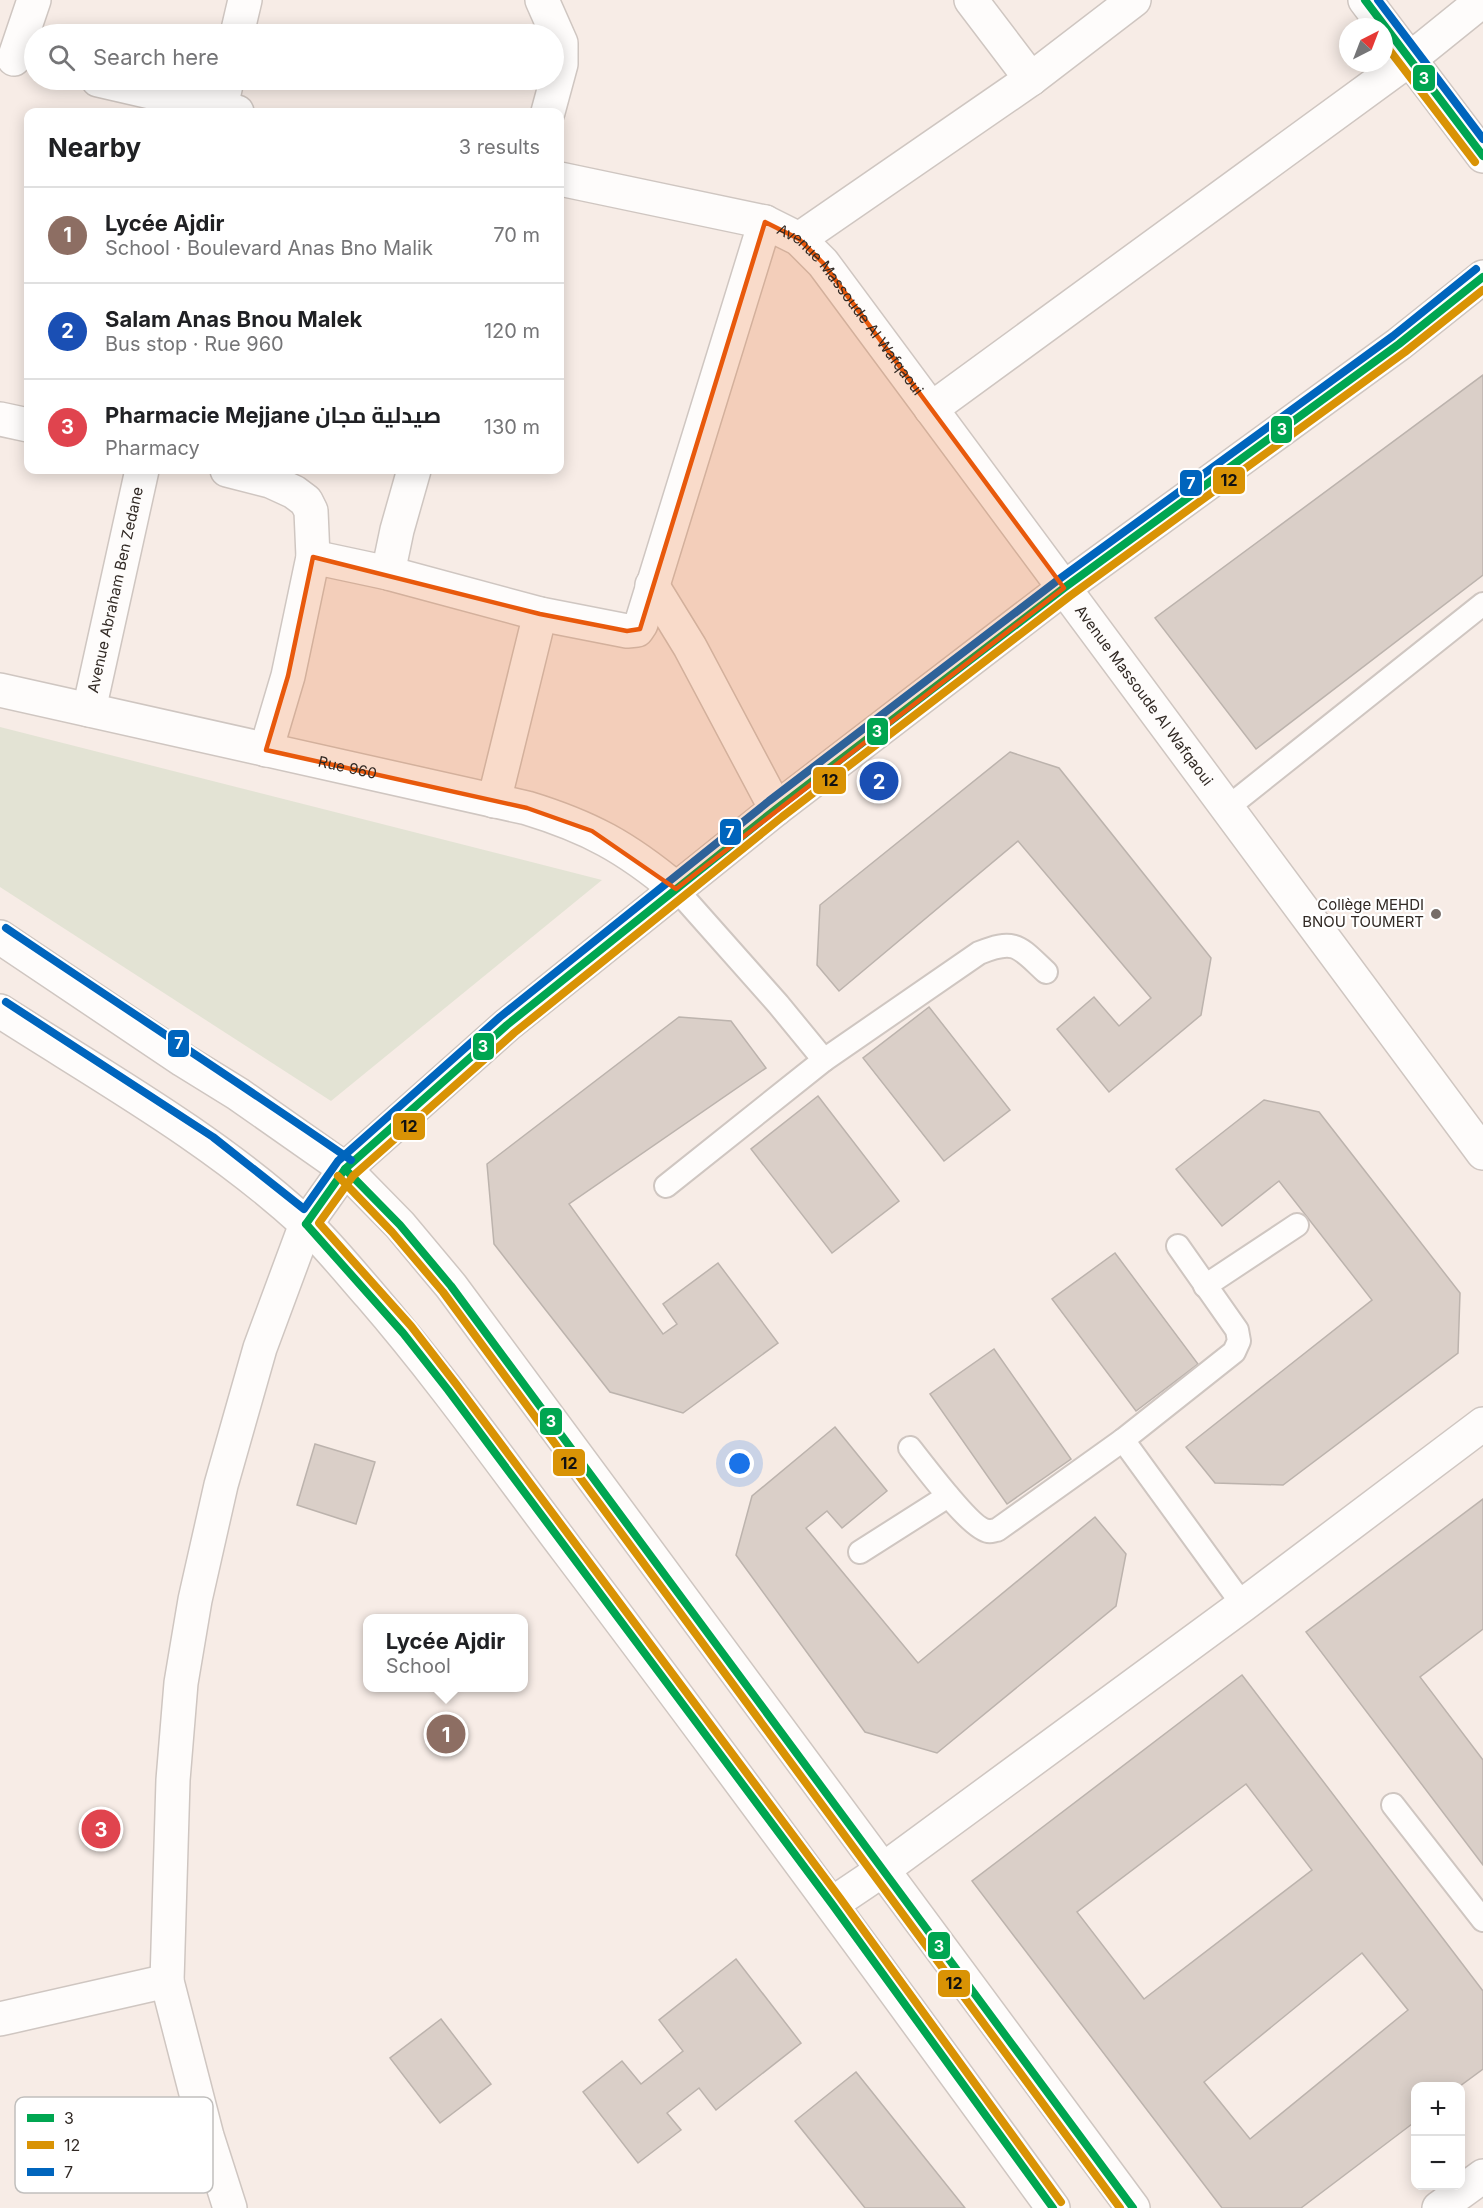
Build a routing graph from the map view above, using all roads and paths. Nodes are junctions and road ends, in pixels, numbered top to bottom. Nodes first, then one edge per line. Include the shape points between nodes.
1 (34, 0) edge
2 (245, 0) edge
3 (542, 0) edge
4 (971, 0) edge
5 (1134, 0) edge
6 (1365, 0) edge
7 (1483, 0) edge
8 (27, 24) edge
9 (239, 24) edge
10 (553, 24) edge
11 (24, 33) edge
12 (1410, 59) junction
13 (16, 60) edge
14 (1031, 79) junction
15 (154, 90) edge
16 (554, 90) edge
17 (226, 103) edge
18 (549, 108) edge
19 (1483, 156) edge
20 (564, 180) edge
21 (765, 222) junction
22 (799, 239) junction
23 (1483, 277) edge
24 (931, 409) junction
25 (0, 419) edge
26 (24, 424) edge
27 (141, 474) edge
28 (242, 474) edge
29 (413, 474) edge
30 (313, 557) junction
31 (388, 573) junction
32 (652, 585) junction
33 (1064, 588) junction
34 (1483, 604) edge
35 (540, 615) junction
36 (0, 690) edge
37 (89, 710) junction
38 (266, 750) junction
39 (494, 801) junction
40 (1227, 808) junction
41 (776, 809) junction
42 (676, 889) junction
43 (0, 937) edge
44 (1046, 972) dead end
45 (0, 1011) edge
46 (824, 1060) junction
47 (1483, 1153) edge
48 (345, 1169) junction
49 (666, 1186) dead end
50 (306, 1224) junction
51 (1297, 1225) dead end
52 (1178, 1246) dead end
53 (1205, 1286) junction
54 (1483, 1424) edge
55 (1123, 1440) junction
56 (910, 1448) dead end
57 (948, 1496) junction
58 (860, 1552) dead end
59 (1243, 1605) junction
60 (1393, 1805) dead end
61 (884, 1869) junction
62 (832, 1904) junction
63 (1483, 1920) edge
64 (167, 1981) junction
65 (0, 2019) edge
66 (197, 2097) edge
67 (213, 2155) edge
68 (1483, 2176) edge
69 (230, 2208) edge
70 (1053, 2208) edge
71 (1133, 2208) edge
72 (1439, 2208) edge

1 - 8 street
2 - 9 street
3 - 10 street
4 - 14 street
5 - 14 street
6 - 12 street
7 - 12 street
11 - 13 street
12 - 19 street
12 - 24 street
14 - 22 street
15 - 17 street
16 - 18 street
20 - 21 street, Avenue Massoude Al Wafqaoui
21 - 22 street, Avenue Massoude Al Wafqaoui
21 - 32 street
22 - 24 street, Avenue Massoude Al Wafqaoui via 823,263
23 - 33 street via 1399,344
24 - 33 street, Avenue Massoude Al Wafqaoui
25 - 26 street
27 - 37 street, Avenue Abraham Ben Zedane
28 - 30 street via 270,481 306,501
29 - 31 street
30 - 31 street
30 - 38 street via 288,676
31 - 35 street
32 - 35 street via 637,630
32 - 41 street via 690,647
33 - 40 street, Avenue Massoude Al Wafqaoui
33 - 41 street
34 - 40 lane
35 - 39 street
36 - 37 street, Rue 960
37 - 38 street, Rue 960
38 - 39 street, Rue 960
39 - 42 street, Rue 960 via 592,831 650,867
40 - 47 street, Avenue Massoude Al Wafqaoui
41 - 42 street
42 - 46 lane
42 - 48 street via 500,1031
43 - 48 street
44 - 46 lane via 1022,949 998,945 955,968
45 - 50 street via 207,1146
46 - 49 lane
48 - 50 street
48 - 61 street via 451,1286
50 - 62 street via 448,1390
50 - 64 street via 260,1348 221,1485 195,1600 181,1683 173,1780
51 - 53 lane
52 - 53 lane
53 - 55 lane via 1237,1330 1239,1341 1234,1352
54 - 59 street
55 - 57 lane via 997,1530 980,1528
55 - 59 lane
56 - 57 lane
57 - 58 lane
59 - 61 street
60 - 63 lane
61 - 62 street
61 - 71 street
62 - 70 street
64 - 65 street
64 - 66 street
67 - 69 street
68 - 72 street

